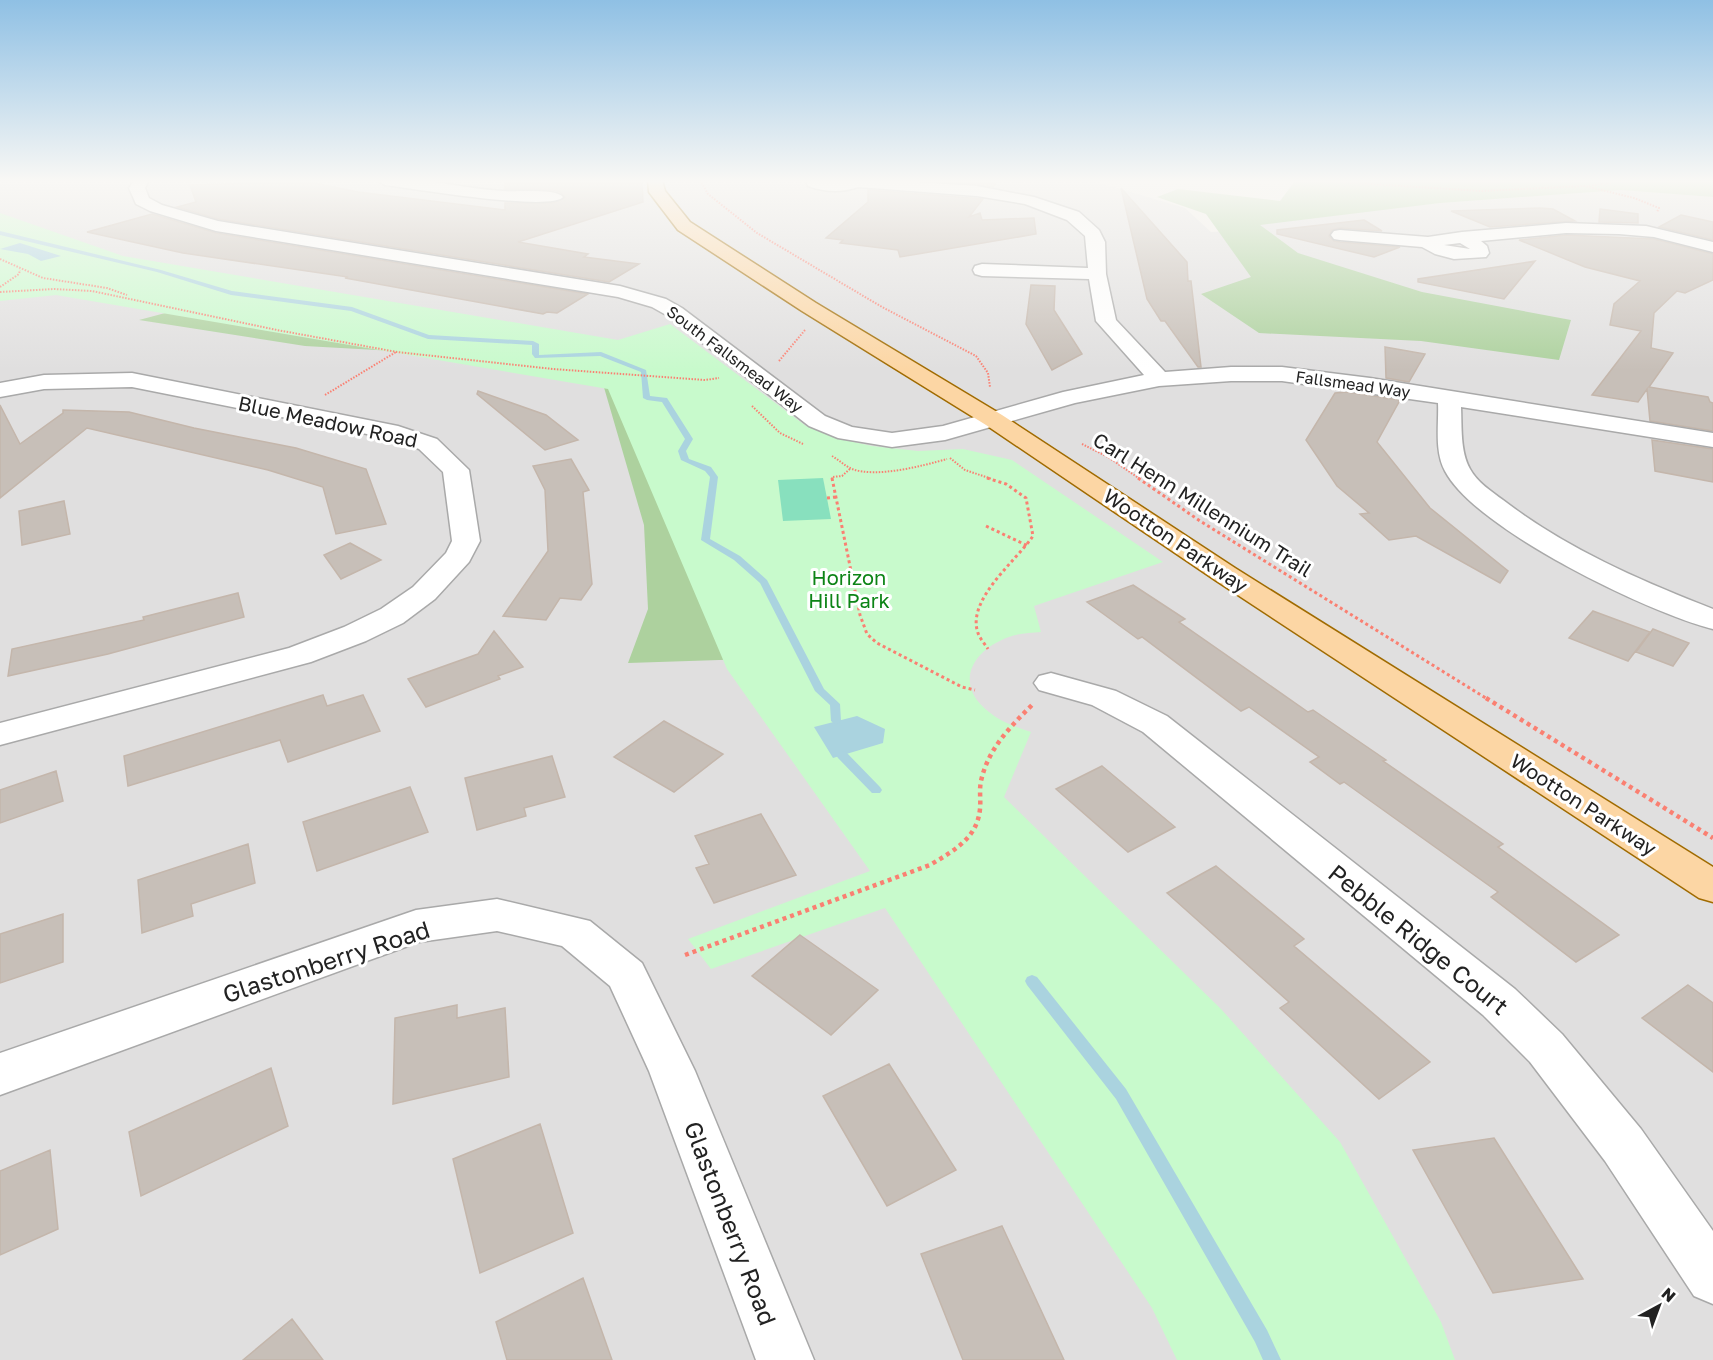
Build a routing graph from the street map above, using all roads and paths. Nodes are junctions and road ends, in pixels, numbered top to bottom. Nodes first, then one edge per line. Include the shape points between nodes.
1 (323, 243) edge
2 (711, 243) edge
3 (775, 243) edge
4 (1096, 243) edge
5 (1698, 243) edge
6 (1713, 247) edge
7 (0, 259) edge
8 (20, 270) junction
9 (982, 270) dead end
10 (1097, 274) junction
11 (0, 286) edge
12 (0, 292) edge
13 (130, 297) junction
14 (811, 322) dead end
15 (397, 352) junction
16 (777, 364) dead end
17 (1159, 379) junction
18 (705, 380) dead end
19 (0, 390) edge
20 (1449, 398) junction
21 (317, 399) dead end
22 (1007, 416) junction
23 (1713, 440) edge
24 (1077, 442) dead end
25 (946, 449) dead end
26 (950, 458) junction
27 (850, 469) dead end
28 (869, 471) dead end
29 (836, 497) junction
30 (827, 498) dead end
31 (986, 526) dead end
32 (1028, 546) junction
33 (1713, 620) edge
34 (988, 649) dead end
35 (1051, 682) joint
36 (975, 690) dead end
37 (0, 734) edge
38 (1713, 838) edge
39 (1713, 887) edge
40 (685, 955) dead end
41 (0, 1074) edge
42 (1713, 1277) edge
43 (785, 1360) edge

1 - 22 street, South Fallsmead Way via 620,292 659,303 817,421 847,433 892,440 945,433
2 - 22 main road, Wootton Parkway via 809,307
3 - 22 path via 882,307 976,356
4 - 10 street
5 - 6 street
7 - 8 path
8 - 11 path
8 - 13 path
9 - 10 street
10 - 17 street via 1106,321
12 - 13 path via 54,289
13 - 15 path
14 - 16 path
15 - 18 path
15 - 21 path
17 - 20 street, Fallsmead Way via 1282,374
17 - 22 street, Fallsmead Way via 1071,397
19 - 37 street, Blue Meadow Road via 44,382 132,380 398,433 428,444 456,470 466,541 459,556 424,593 392,616 355,634 300,655
20 - 23 street, Fallsmead Way
20 - 33 street via 1454,463 1468,486 1558,551 1622,584
22 - 39 main road, Wootton Parkway via 1225,574
24 - 38 path, Carl Henn Millennium Trail via 1108,457 1210,527
25 - 26 path
26 - 28 path via 924,466
26 - 32 path via 965,470 1006,484 1026,498 1033,536
27 - 29 path via 842,476 832,477
29 - 30 path
29 - 36 path via 867,634 886,648
31 - 32 path
32 - 34 path via 980,603 974,621 978,638
35 - 40 path via 999,739 981,782 980,811 973,832 958,848 930,865
35 - 42 street, Pebble Ridge Court via 1104,698 1155,724 1498,1002 1546,1048 1623,1145
41 - 43 street, Glastonberry Road via 416,926 497,915 575,933 627,975 672,1071

